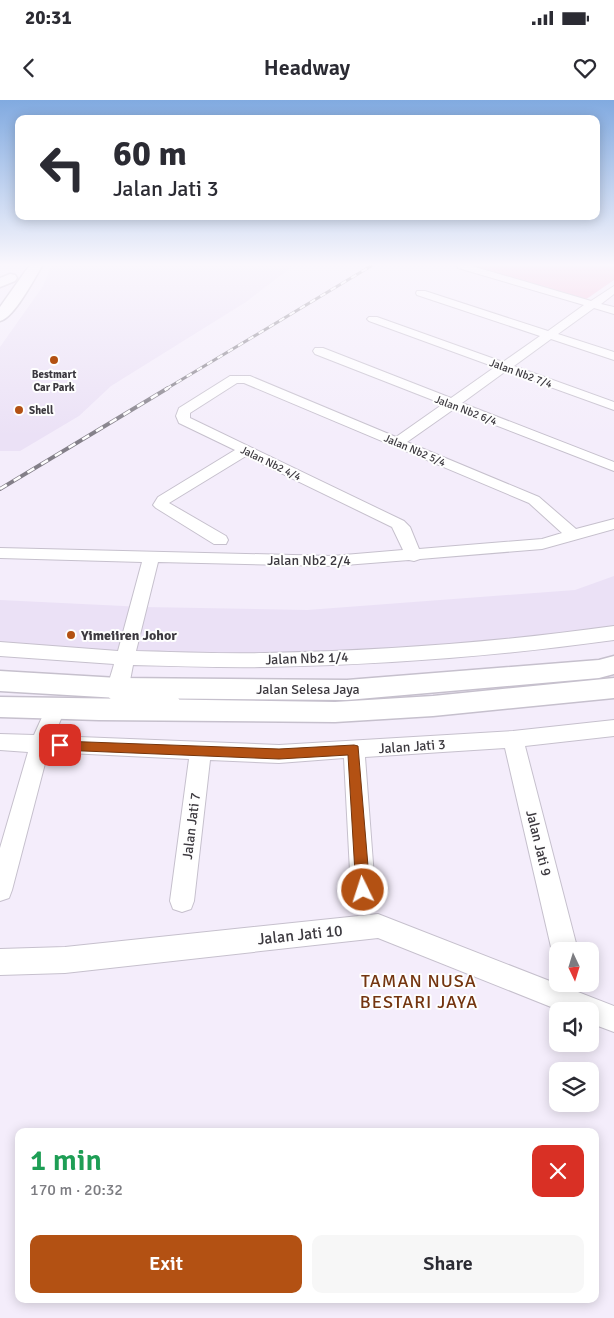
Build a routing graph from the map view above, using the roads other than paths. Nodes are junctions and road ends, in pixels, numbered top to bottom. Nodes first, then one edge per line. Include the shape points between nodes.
1 (383, 323) edge
2 (514, 323) edge
3 (567, 323) edge
4 (550, 335) junction
5 (319, 351) dead end
6 (614, 356) edge
7 (504, 367) junction
8 (246, 379) joint
9 (451, 404) junction
10 (614, 406) edge
11 (398, 442) junction
12 (246, 450) junction
13 (614, 467) edge
14 (614, 524) edge
15 (574, 536) junction
16 (220, 540) dead end
17 (0, 553) edge
18 (414, 556) junction
19 (150, 558) junction
20 (614, 633) edge
21 (0, 648) edge
22 (125, 658) junction
23 (614, 666) edge
24 (0, 681) edge
25 (118, 688) junction
26 (614, 688) edge
27 (0, 706) edge
28 (55, 708) junction
29 (221, 710) junction
30 (614, 728) edge
31 (513, 739) junction
32 (0, 742) edge
33 (40, 744) junction
34 (354, 750) junction
35 (200, 751) junction
36 (0, 890) edge
37 (363, 890) dead end
38 (182, 901) dead end
39 (563, 942) edge
40 (0, 962) edge
41 (614, 1019) edge

1 - 7 street, Jalan Nb2 7/4
2 - 4 street
3 - 4 street
4 - 6 street
4 - 7 street
5 - 9 street, Jalan Nb2 6/4
7 - 9 street
7 - 10 street, Jalan Nb2 7/4
8 - 11 street, Jalan Nb2 5/4
8 - 12 street, Jalan Nb2 4/4 via 234,379 184,411 182,416 184,420
9 - 11 street
9 - 13 street, Jalan Nb2 6/4
11 - 15 street, Jalan Nb2 5/4 via 534,500
12 - 16 street via 163,500 161,505
12 - 18 street, Jalan Nb2 4/4 via 398,524
14 - 15 street, Jalan Nb2 2/4
15 - 18 street, Jalan Nb2 2/4 via 542,544
17 - 19 street, Jalan Nb2 2/4
18 - 19 street, Jalan Nb2 2/4 via 332,561
19 - 22 street
20 - 22 street, Jalan Nb2 1/4 via 535,644 392,655 265,660
21 - 22 street, Jalan Nb2 1/4
22 - 25 street
23 - 25 main road, Jalan Selesa Jaya via 347,690
24 - 25 main road, Jalan Selesa Jaya
25 - 29 street via 118,695 124,698 181,701
26 - 29 main road, Jalan Selesa Jaya via 334,712
27 - 28 main road, Jalan Selesa Jaya
28 - 29 main road, Jalan Selesa Jaya
28 - 33 street
30 - 31 street, Jalan Jati 3
31 - 34 street, Jalan Jati 3
31 - 39 street, Jalan Jati 9
32 - 33 street, Jalan Jati 3
33 - 35 street, Jalan Jati 3
33 - 36 street
34 - 35 street, Jalan Jati 3 via 279,754
34 - 37 street
35 - 38 street, Jalan Jati 7
40 - 41 street, Jalan Jati 10 via 65,960 378,926

